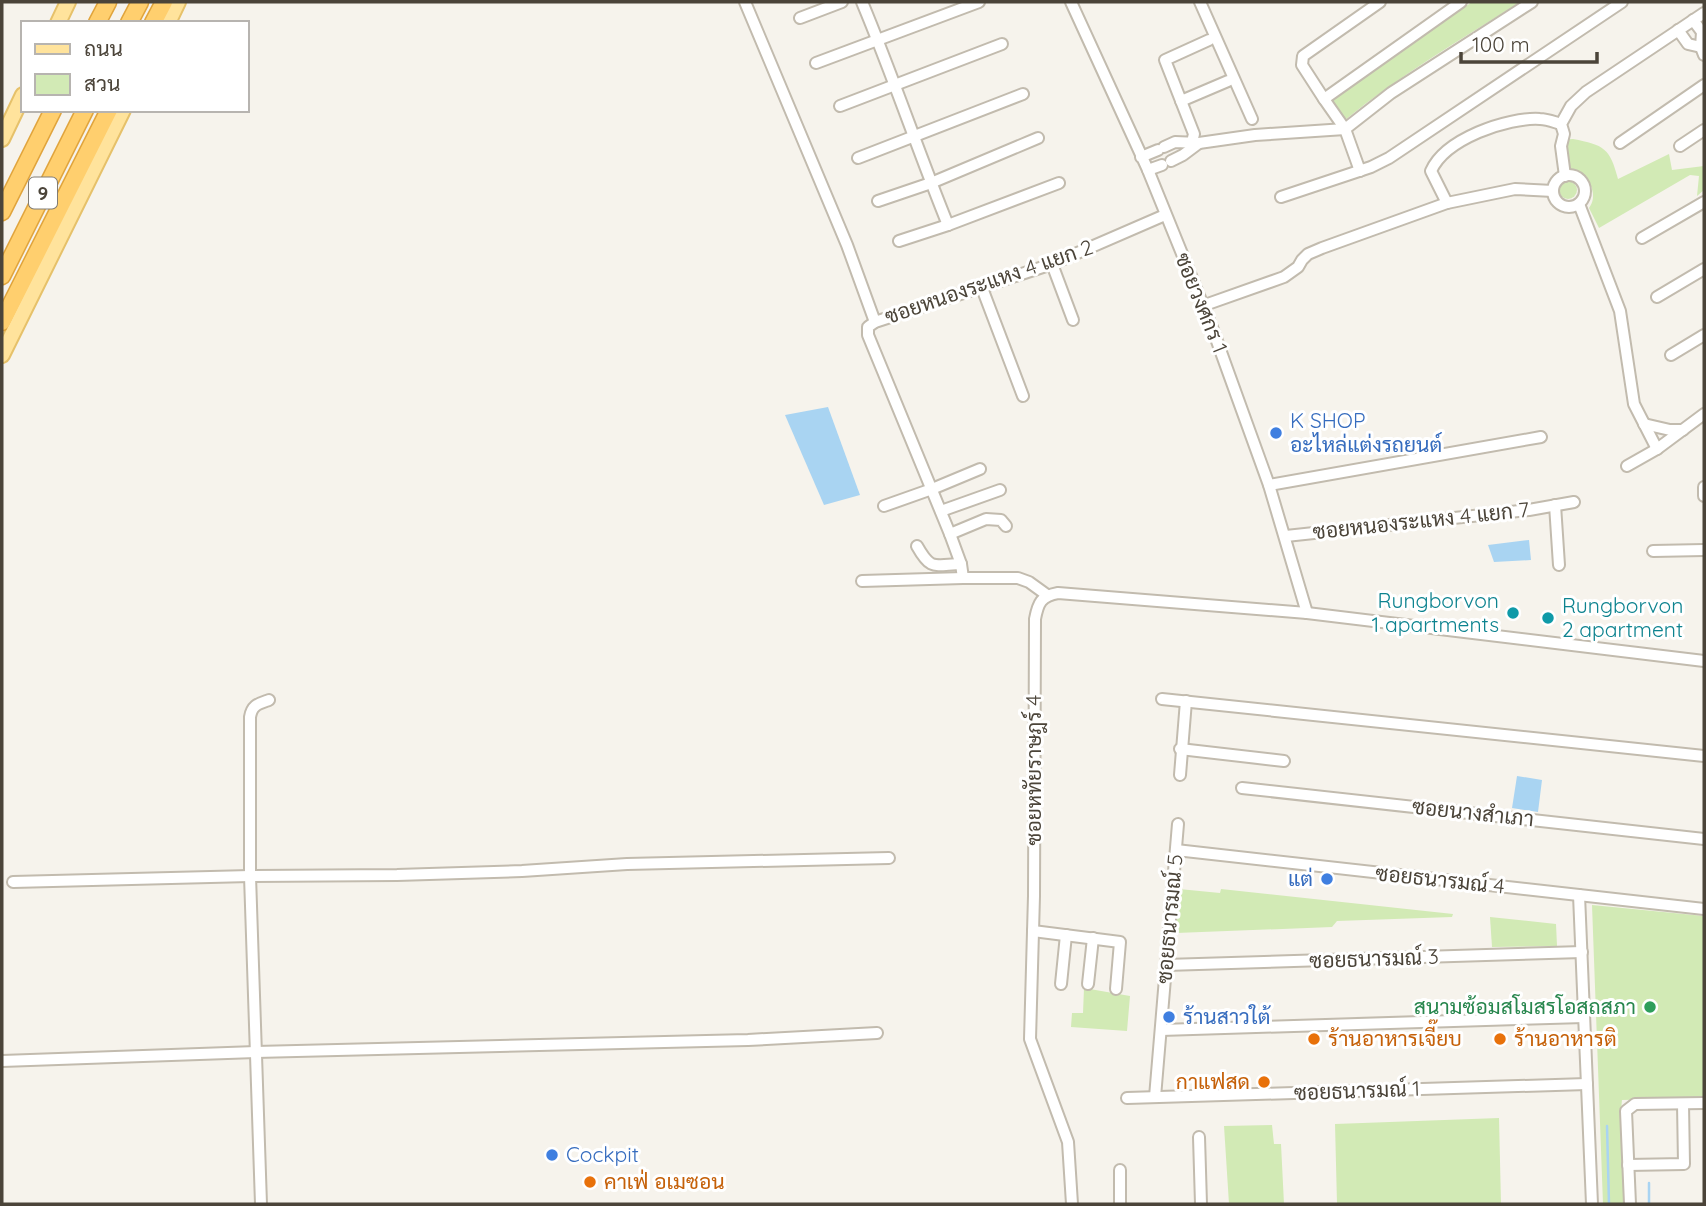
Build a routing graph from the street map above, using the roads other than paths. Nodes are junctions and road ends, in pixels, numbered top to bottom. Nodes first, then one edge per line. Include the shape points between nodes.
1 (68, 2) edge
2 (108, 2) edge
3 (139, 2) edge
4 (163, 2) edge
5 (178, 2) edge
6 (745, 2) edge
7 (842, 2) edge
8 (862, 2) edge
9 (979, 2) edge
10 (1071, 2) edge
11 (1200, 2) edge
12 (1380, 2) edge
13 (1461, 2) edge
14 (1532, 2) edge
15 (1622, 2) edge
16 (1704, 13) edge
17 (800, 18) dead end
18 (1693, 20) junction
19 (59, 21) edge
20 (98, 21) edge
21 (130, 21) edge
22 (154, 21) edge
23 (169, 21) edge
24 (1678, 30) junction
25 (878, 40) junction
26 (1209, 40) dead end
27 (1002, 44) dead end
28 (1702, 51) edge
29 (816, 63) dead end
30 (1228, 81) dead end
31 (896, 85) junction
32 (1704, 85) edge
33 (1023, 94) dead end
34 (21, 99) edge
35 (1324, 99) junction
36 (1181, 101) junction
37 (840, 106) dead end
38 (52, 112) edge
39 (84, 112) edge
40 (108, 112) edge
41 (122, 112) edge
42 (1252, 119) dead end
43 (1561, 124) junction
44 (1345, 129) junction
45 (1704, 130) edge
46 (914, 137) junction
47 (1038, 138) dead end
48 (2, 139) edge
49 (1195, 142) junction
50 (1620, 144) dead end
51 (1680, 146) dead end
52 (1141, 157) junction
53 (858, 158) dead end
54 (1148, 170) junction
55 (1360, 171) junction
56 (1565, 176) junction
57 (930, 183) junction
58 (1059, 183) dead end
59 (1553, 191) junction
60 (66, 195) junction
61 (1281, 197) dead end
62 (878, 201) dead end
63 (1704, 202) edge
64 (1447, 203) junction
65 (1579, 204) junction
66 (2, 212) edge
67 (1165, 215) junction
68 (948, 225) junction
69 (1642, 238) dead end
70 (900, 241) dead end
71 (1052, 264) junction
72 (1704, 269) edge
73 (4, 271) edge
74 (982, 288) junction
75 (1657, 297) dead end
76 (1202, 306) junction
77 (1073, 320) dead end
78 (2, 322) edge
79 (875, 322) junction
80 (1704, 335) edge
81 (2, 355) edge
82 (1671, 355) dead end
83 (1023, 396) dead end
84 (1704, 414) edge
85 (1644, 424) junction
86 (1683, 430) junction
87 (1541, 437) dead end
88 (1657, 449) junction
89 (1628, 466) dead end
90 (980, 469) dead end
91 (1269, 485) junction
92 (1704, 487) edge
93 (932, 489) junction
94 (1000, 489) dead end
95 (1704, 496) edge
96 (1574, 502) dead end
97 (1555, 505) junction
98 (884, 506) dead end
99 (941, 511) junction
100 (1006, 526) dead end
101 (950, 534) junction
102 (1286, 536) junction
103 (917, 546) dead end
104 (1704, 550) edge
105 (1653, 551) dead end
106 (961, 564) junction
107 (1559, 565) dead end
108 (963, 578) junction
109 (862, 581) dead end
110 (1047, 595) junction
111 (1307, 613) junction
112 (1704, 662) edge
113 (1162, 699) dead end
114 (269, 700) dead end
115 (1186, 701) junction
116 (1180, 749) junction
117 (1704, 756) edge
118 (1284, 761) dead end
119 (1180, 775) dead end
120 (1242, 788) dead end
121 (1178, 824) dead end
122 (1704, 839) edge
123 (1176, 850) junction
124 (889, 858) dead end
125 (250, 876) junction
126 (13, 882) dead end
127 (1579, 895) junction
128 (1704, 909) edge
129 (1033, 932) junction
130 (1066, 935) junction
131 (1093, 938) junction
132 (1582, 952) junction
133 (1166, 965) junction
134 (1061, 984) dead end
135 (1088, 984) dead end
136 (1116, 989) dead end
137 (1584, 1017) junction
138 (1161, 1030) junction
139 (877, 1033) dead end
140 (256, 1052) junction
141 (2, 1061) edge
142 (1587, 1084) junction
143 (1155, 1097) junction
144 (1127, 1098) dead end
145 (1704, 1103) edge
146 (1683, 1104) junction
147 (1199, 1137) dead end
148 (1628, 1165) junction
149 (1120, 1170) dead end
150 (261, 1204) edge
151 (1072, 1204) edge
152 (1121, 1204) edge
153 (1202, 1204) edge
154 (1592, 1204) edge
155 (1630, 1204) edge

1 - 19 main road
2 - 20 highway
3 - 21 highway
4 - 22 highway
5 - 23 main road
6 - 79 street
7 - 17 street
8 - 25 street
9 - 25 street
10 - 52 street, ซอยวงศกร 1
11 - 42 street
12 - 35 street via 1303,56 1302,65
13 - 35 street
14 - 44 street via 1391,93
15 - 55 street via 1389,158
16 - 18 street
18 - 24 street
18 - 28 street via 1702,32
24 - 28 street via 1688,44
24 - 43 street via 1586,92
25 - 29 street
25 - 31 street
26 - 36 street via 1165,60
27 - 31 street
30 - 36 street
31 - 37 street
31 - 46 street
32 - 50 street
33 - 46 street
34 - 48 main road
35 - 44 street
36 - 49 street
38 - 66 highway, 9
39 - 73 highway, 9
40 - 60 highway
41 - 81 main road
43 - 56 street
43 - 64 street via 1541,119 1513,121 1492,126 1450,150 1436,160 1431,171
44 - 49 street
44 - 55 street
45 - 51 street
46 - 53 street
46 - 57 street
47 - 57 street
49 - 52 street via 1175,142
49 - 54 street via 1183,155
52 - 54 street, ซอยวงศกร 1
54 - 67 street, ซอยวงศกร 1
55 - 61 street
56 - 59 street
56 - 65 street via 1576,177 1583,185
57 - 62 street
57 - 68 street
58 - 68 street
59 - 64 street via 1515,189
59 - 65 street via 1564,206
60 - 73 highway
60 - 78 highway
63 - 69 street
64 - 76 street via 1322,248 1308,254 1284,277
65 - 85 street via 1620,310 1634,404
67 - 71 street, ซอยหนองระแหง 4 แยก 2
67 - 76 street, ซอยวงศกร 1
68 - 70 street
71 - 74 street, ซอยหนองระแหง 4 แยก 2
71 - 77 street
72 - 75 street
74 - 79 street, ซอยหนองระแหง 4 แยก 2
74 - 83 street
76 - 91 street, ซอยวงศกร 1
79 - 93 street, ซอยหนองระแหง 4 แยก 2 via 867,327 868,335
80 - 82 street
84 - 86 street
85 - 86 street
85 - 88 street
86 - 88 street
87 - 91 street
88 - 89 street
90 - 93 street
91 - 102 street, ซอยวงศกร 1
92 - 95 street
93 - 98 street
93 - 99 street, ซอยหนองระแหง 4 แยก 2
94 - 99 street
96 - 97 street, ซอยหนองระแหง 4 แยก 7
97 - 102 street, ซอยหนองระแหง 4 แยก 7
97 - 107 street, ซอยหนองระแหง 4 แยก 7
99 - 101 street, ซอยหนองระแหง 4 แยก 2
100 - 101 street via 1001,520 986,519
101 - 106 street, ซอยหนองระแหง 4 แยก 2
102 - 111 street, ซอยวงศกร 1
103 - 106 street via 931,565
104 - 105 street
106 - 108 street, ซอยหนองระแหง 4 แยก 2
108 - 109 street
108 - 110 street via 1018,578
110 - 111 street
110 - 129 street, ซอยหทัยราษฎร์ 4 via 1041,599 1035,619
111 - 112 street
113 - 115 street
114 - 125 street via 256,704 250,717
115 - 116 street
115 - 117 street
116 - 118 street
116 - 119 street
120 - 122 street, ซอยนางสำเภา
121 - 123 street, ซอยธนารมณ์ 5
123 - 127 street, ซอยธนารมณ์ 4
123 - 133 street, ซอยธนารมณ์ 5
124 - 125 street via 411,875
125 - 126 street
125 - 140 street
127 - 128 street, ซอยธนารมณ์ 4
127 - 132 street
129 - 130 street
129 - 151 street, ซอยหทัยราษฎร์ 4 via 1030,1040 1068,1142
130 - 131 street
130 - 134 street
131 - 135 street
131 - 136 street via 1120,942
132 - 133 street, ซอยธนารมณ์ 3
132 - 137 street
133 - 138 street, ซอยธนารมณ์ 5
137 - 138 street
137 - 142 street
138 - 143 street, ซอยธนารมณ์ 5
139 - 140 street
140 - 141 street
140 - 150 street
142 - 143 street, ซอยธนารมณ์ 1
142 - 154 street
143 - 144 street, ซอยธนารมณ์ 1
145 - 146 street
146 - 148 street via 1635,1104 1626,1111
146 - 148 street via 1684,1164
147 - 153 street
148 - 155 street
149 - 152 street

